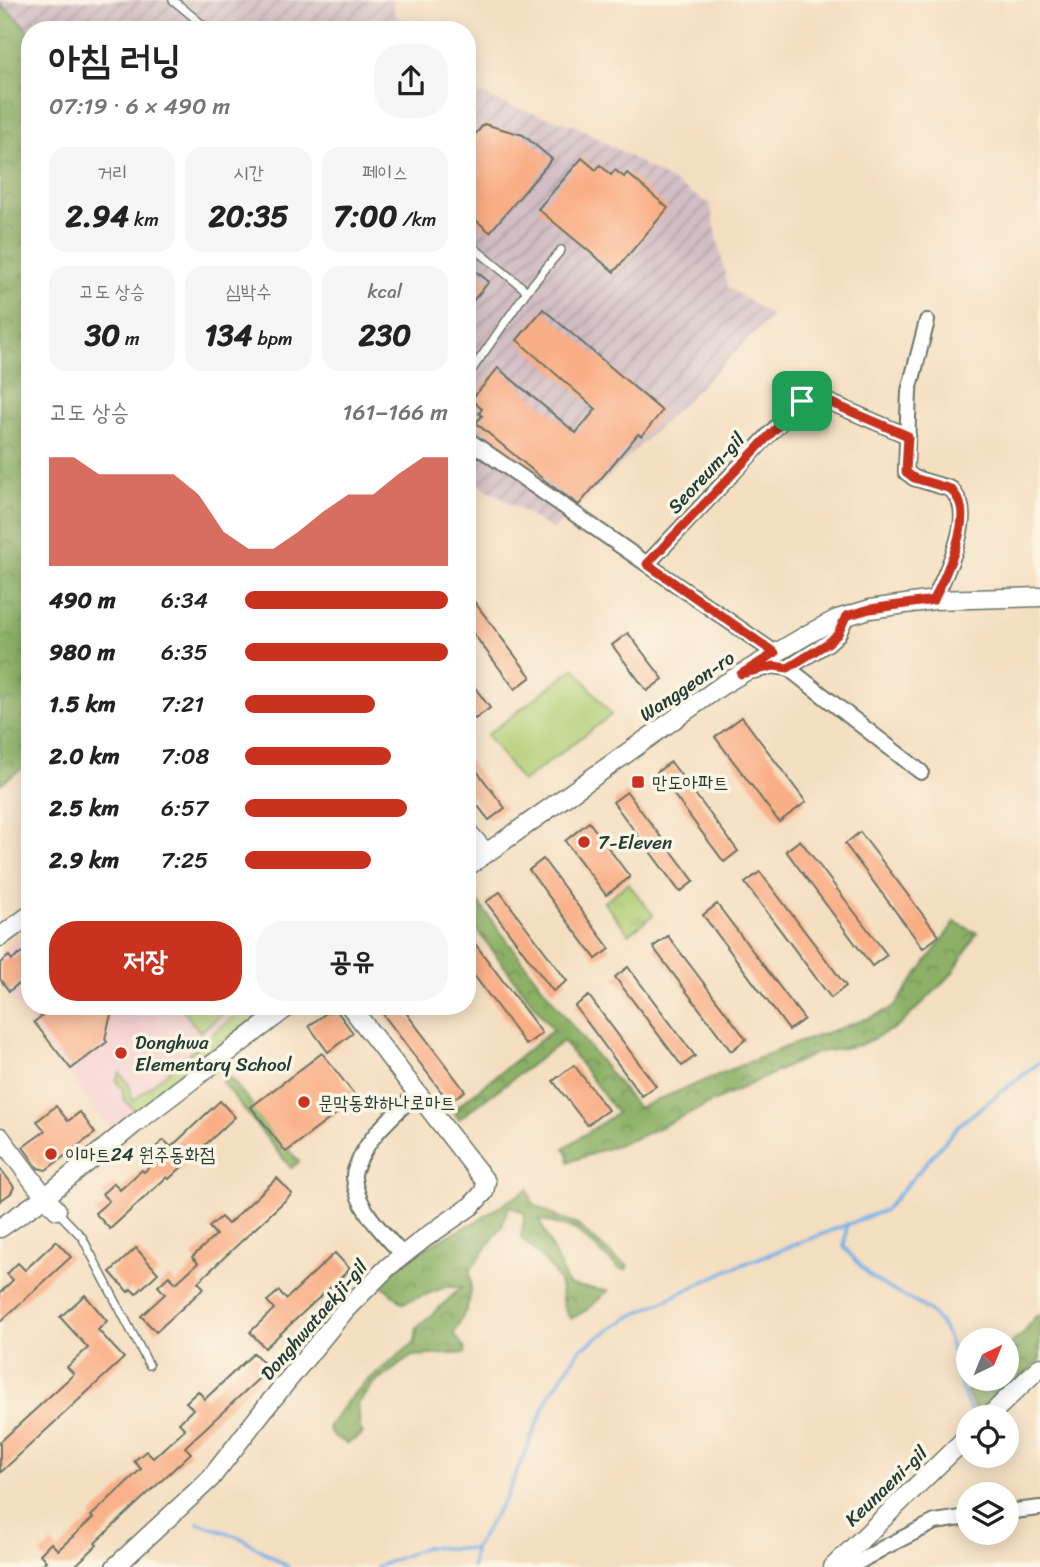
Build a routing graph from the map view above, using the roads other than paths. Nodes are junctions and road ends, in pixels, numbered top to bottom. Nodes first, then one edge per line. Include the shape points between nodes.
1 (173, 0) edge
2 (198, 21) edge
3 (476, 249) edge
4 (561, 250) dead end
5 (527, 291) junction
6 (927, 321) dead end
7 (476, 364) edge
8 (908, 436) junction
9 (476, 445) edge
10 (647, 564) junction
11 (1040, 597) edge
12 (934, 600) junction
13 (846, 616) junction
14 (775, 653) junction
15 (788, 668) junction
16 (741, 674) junction
17 (921, 772) dead end
18 (476, 841) edge
19 (486, 853) junction
20 (476, 860) edge
21 (21, 922) edge
22 (0, 937) edge
23 (277, 1015) edge
24 (357, 1015) edge
25 (417, 1093) junction
26 (0, 1137) edge
27 (51, 1204) junction
28 (0, 1227) edge
29 (403, 1255) junction
30 (149, 1365) dead end
31 (1040, 1367) edge
32 (1001, 1405) edge
33 (956, 1448) edge
34 (1040, 1508) edge
35 (1019, 1510) edge
36 (956, 1519) edge
37 (115, 1567) edge
38 (833, 1567) edge
39 (850, 1567) edge

1 - 2 lane
3 - 5 lane
4 - 5 lane
5 - 7 lane
6 - 8 street via 909,391
8 - 10 street, Seoreum-gil via 829,402 802,401
8 - 12 street via 906,472 951,489 960,504 956,547
9 - 10 street
10 - 14 street
11 - 12 street, Wanggeon-ro
12 - 13 street, Wanggeon-ro
13 - 14 street, Wanggeon-ro
13 - 15 street via 828,643
14 - 16 street, Wanggeon-ro
15 - 16 street via 774,666
15 - 17 street
16 - 19 street, Wanggeon-ro
18 - 19 street
19 - 20 street, Wanggeon-ro
21 - 22 street
23 - 27 street via 133,1125
24 - 25 street, Donghwataekji-gil
25 - 29 street via 384,1124 364,1150 353,1176 374,1223
25 - 29 street, Donghwataekji-gil via 486,1182 484,1192 471,1206
26 - 27 street
27 - 28 street
27 - 30 lane via 82,1237
29 - 37 street, Donghwataekji-gil via 346,1309 210,1479
31 - 32 street
33 - 38 street, Keunaeni-gil
34 - 35 street
36 - 39 street, Keunaeni-gil via 935,1522

